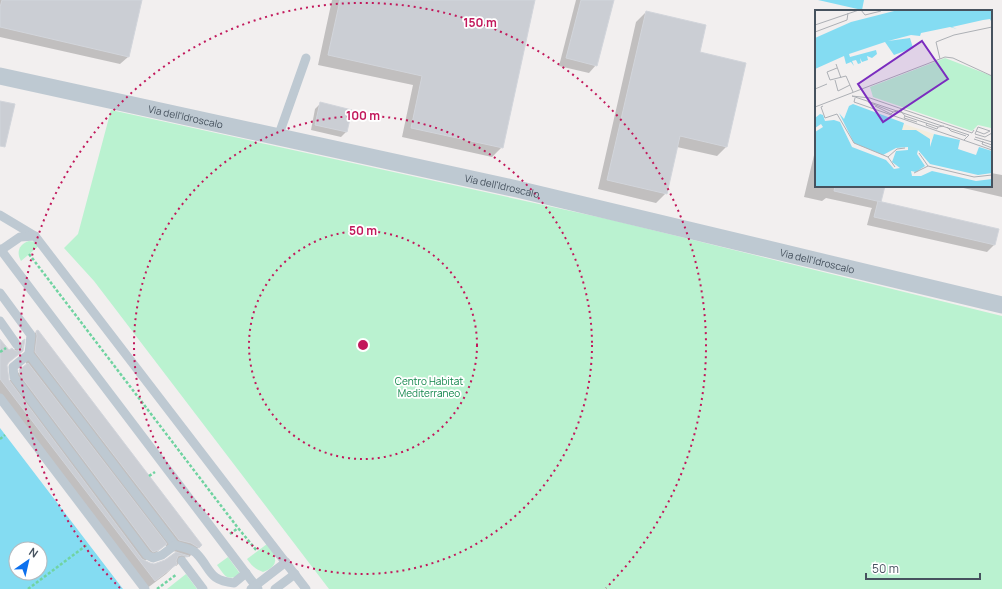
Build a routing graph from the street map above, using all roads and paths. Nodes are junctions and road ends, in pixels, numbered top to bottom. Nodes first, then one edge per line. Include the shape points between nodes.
1 (306, 58) dead end
2 (0, 76) edge
3 (278, 137) junction
4 (0, 215) edge
5 (35, 236) junction
6 (0, 250) edge
7 (29, 254) dead end
8 (0, 294) edge
9 (1002, 304) edge
10 (0, 321) edge
11 (17, 345) dead end
12 (30, 354) junction
13 (0, 398) edge
14 (5, 435) dead end
15 (0, 439) edge
16 (88, 544) dead end
17 (175, 545) junction
18 (257, 552) dead end
19 (286, 562) junction
20 (184, 564) joint
21 (246, 573) junction
22 (295, 574) junction
23 (255, 588) edge
24 (28, 589) edge
25 (145, 589) edge
26 (156, 589) edge
27 (203, 589) edge
28 (275, 589) edge
29 (306, 589) edge

1 - 3 lane
2 - 3 street, Via dell'Idroscalo
3 - 9 street, Via dell'Idroscalo via 517,189
4 - 5 lane
5 - 6 lane via 20,237
5 - 19 lane
6 - 21 lane
7 - 18 path
8 - 12 lane via 30,335
10 - 11 lane
12 - 17 lane
12 - 17 lane via 13,366 14,377 147,555 153,558 162,555
13 - 25 lane
14 - 15 path
16 - 24 path
17 - 21 lane via 195,552 215,578 225,582 234,583
19 - 22 lane
19 - 23 lane
20 - 26 path
20 - 27 lane
21 - 23 lane
22 - 28 lane
22 - 29 lane

